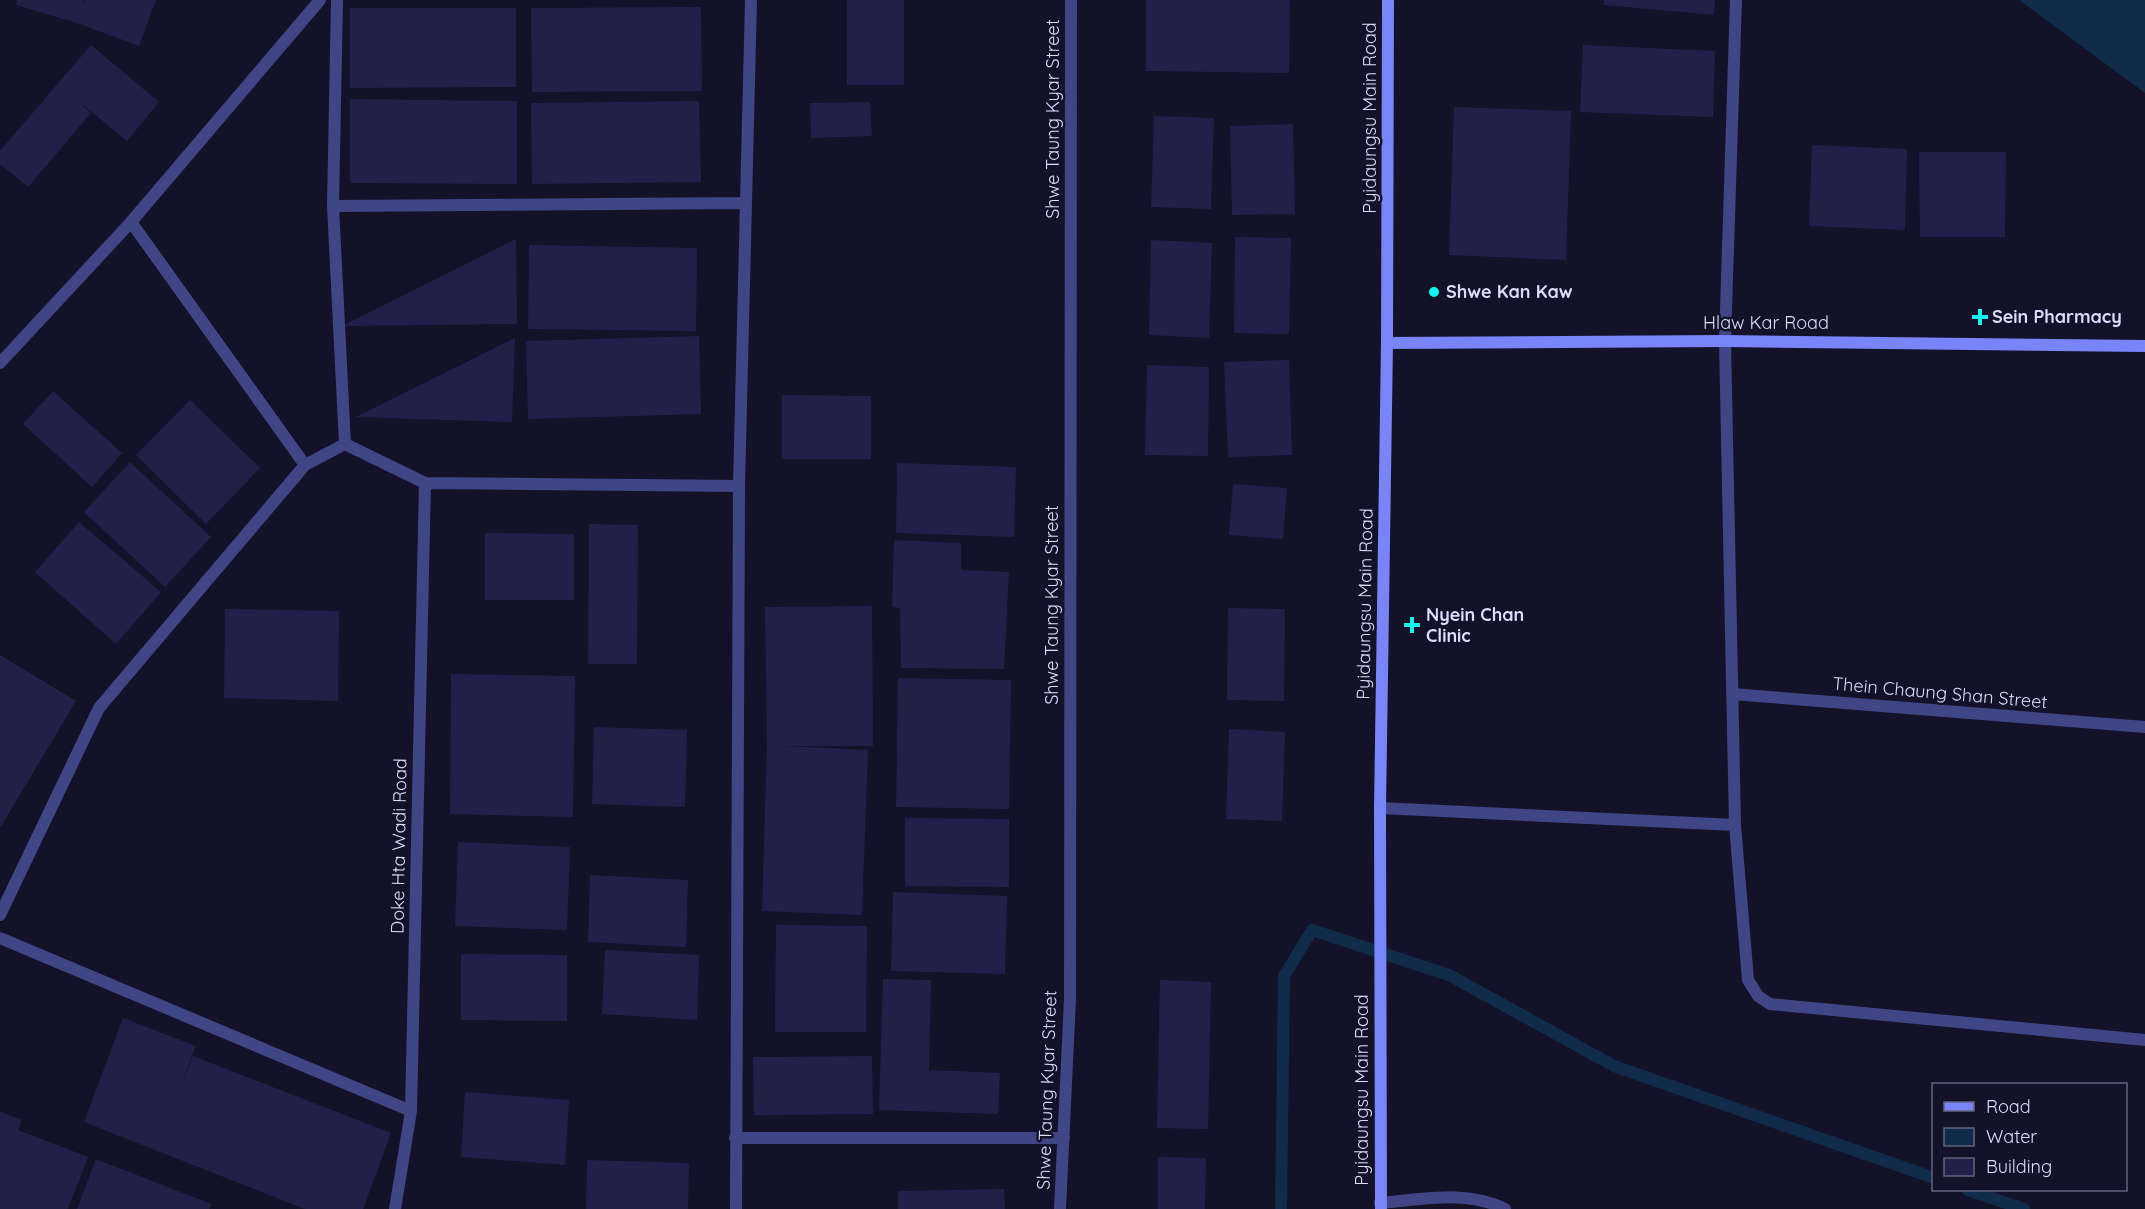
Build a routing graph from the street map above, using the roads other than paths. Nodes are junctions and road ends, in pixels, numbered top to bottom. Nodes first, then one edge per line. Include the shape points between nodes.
1 (320, 0) edge
2 (337, 0) edge
3 (751, 0) edge
4 (1071, 0) edge
5 (1388, 0) edge
6 (1736, 0) edge
7 (746, 203) junction
8 (333, 206) junction
9 (131, 222) junction
10 (1725, 341) junction
11 (1387, 343) junction
12 (2145, 346) edge
13 (0, 363) edge
14 (345, 444) junction
15 (305, 465) junction
16 (425, 483) junction
17 (739, 486) junction
18 (1732, 694) junction
19 (2145, 727) edge
20 (1380, 808) junction
21 (1735, 825) junction
22 (0, 915) edge
23 (0, 938) edge
24 (2145, 1040) edge
25 (411, 1111) junction
26 (735, 1138) junction
27 (1064, 1138) junction
28 (1380, 1206) edge
29 (395, 1209) edge
30 (736, 1209) edge
31 (1060, 1209) edge
32 (1505, 1209) edge

1 - 9 street
2 - 8 street
3 - 7 street
4 - 27 street, Shwe Taung Kyar Street via 1070,999
5 - 11 main road, Pyidaungsu Main Road
6 - 10 street
7 - 8 street
7 - 17 street
8 - 14 street
9 - 13 street
9 - 15 street
10 - 11 main road, Hlaw Kar Road
10 - 12 main road, Hlaw Kar Road
10 - 18 street
11 - 20 main road, Pyidaungsu Main Road
14 - 15 street
14 - 16 street
15 - 22 street via 99,708
16 - 17 street
16 - 25 street, Doke Hta Wadi Road
17 - 26 street
18 - 19 street, Thein Chaung Shan Street
18 - 21 street
20 - 21 street
20 - 28 main road, Pyidaungsu Main Road
21 - 24 street via 1748,980 1758,996 1770,1004
23 - 25 street
25 - 29 street, Doke Hta Wadi Road
26 - 27 street
26 - 30 street
27 - 31 street, Shwe Taung Kyar Street
28 - 32 street via 1457,1197

